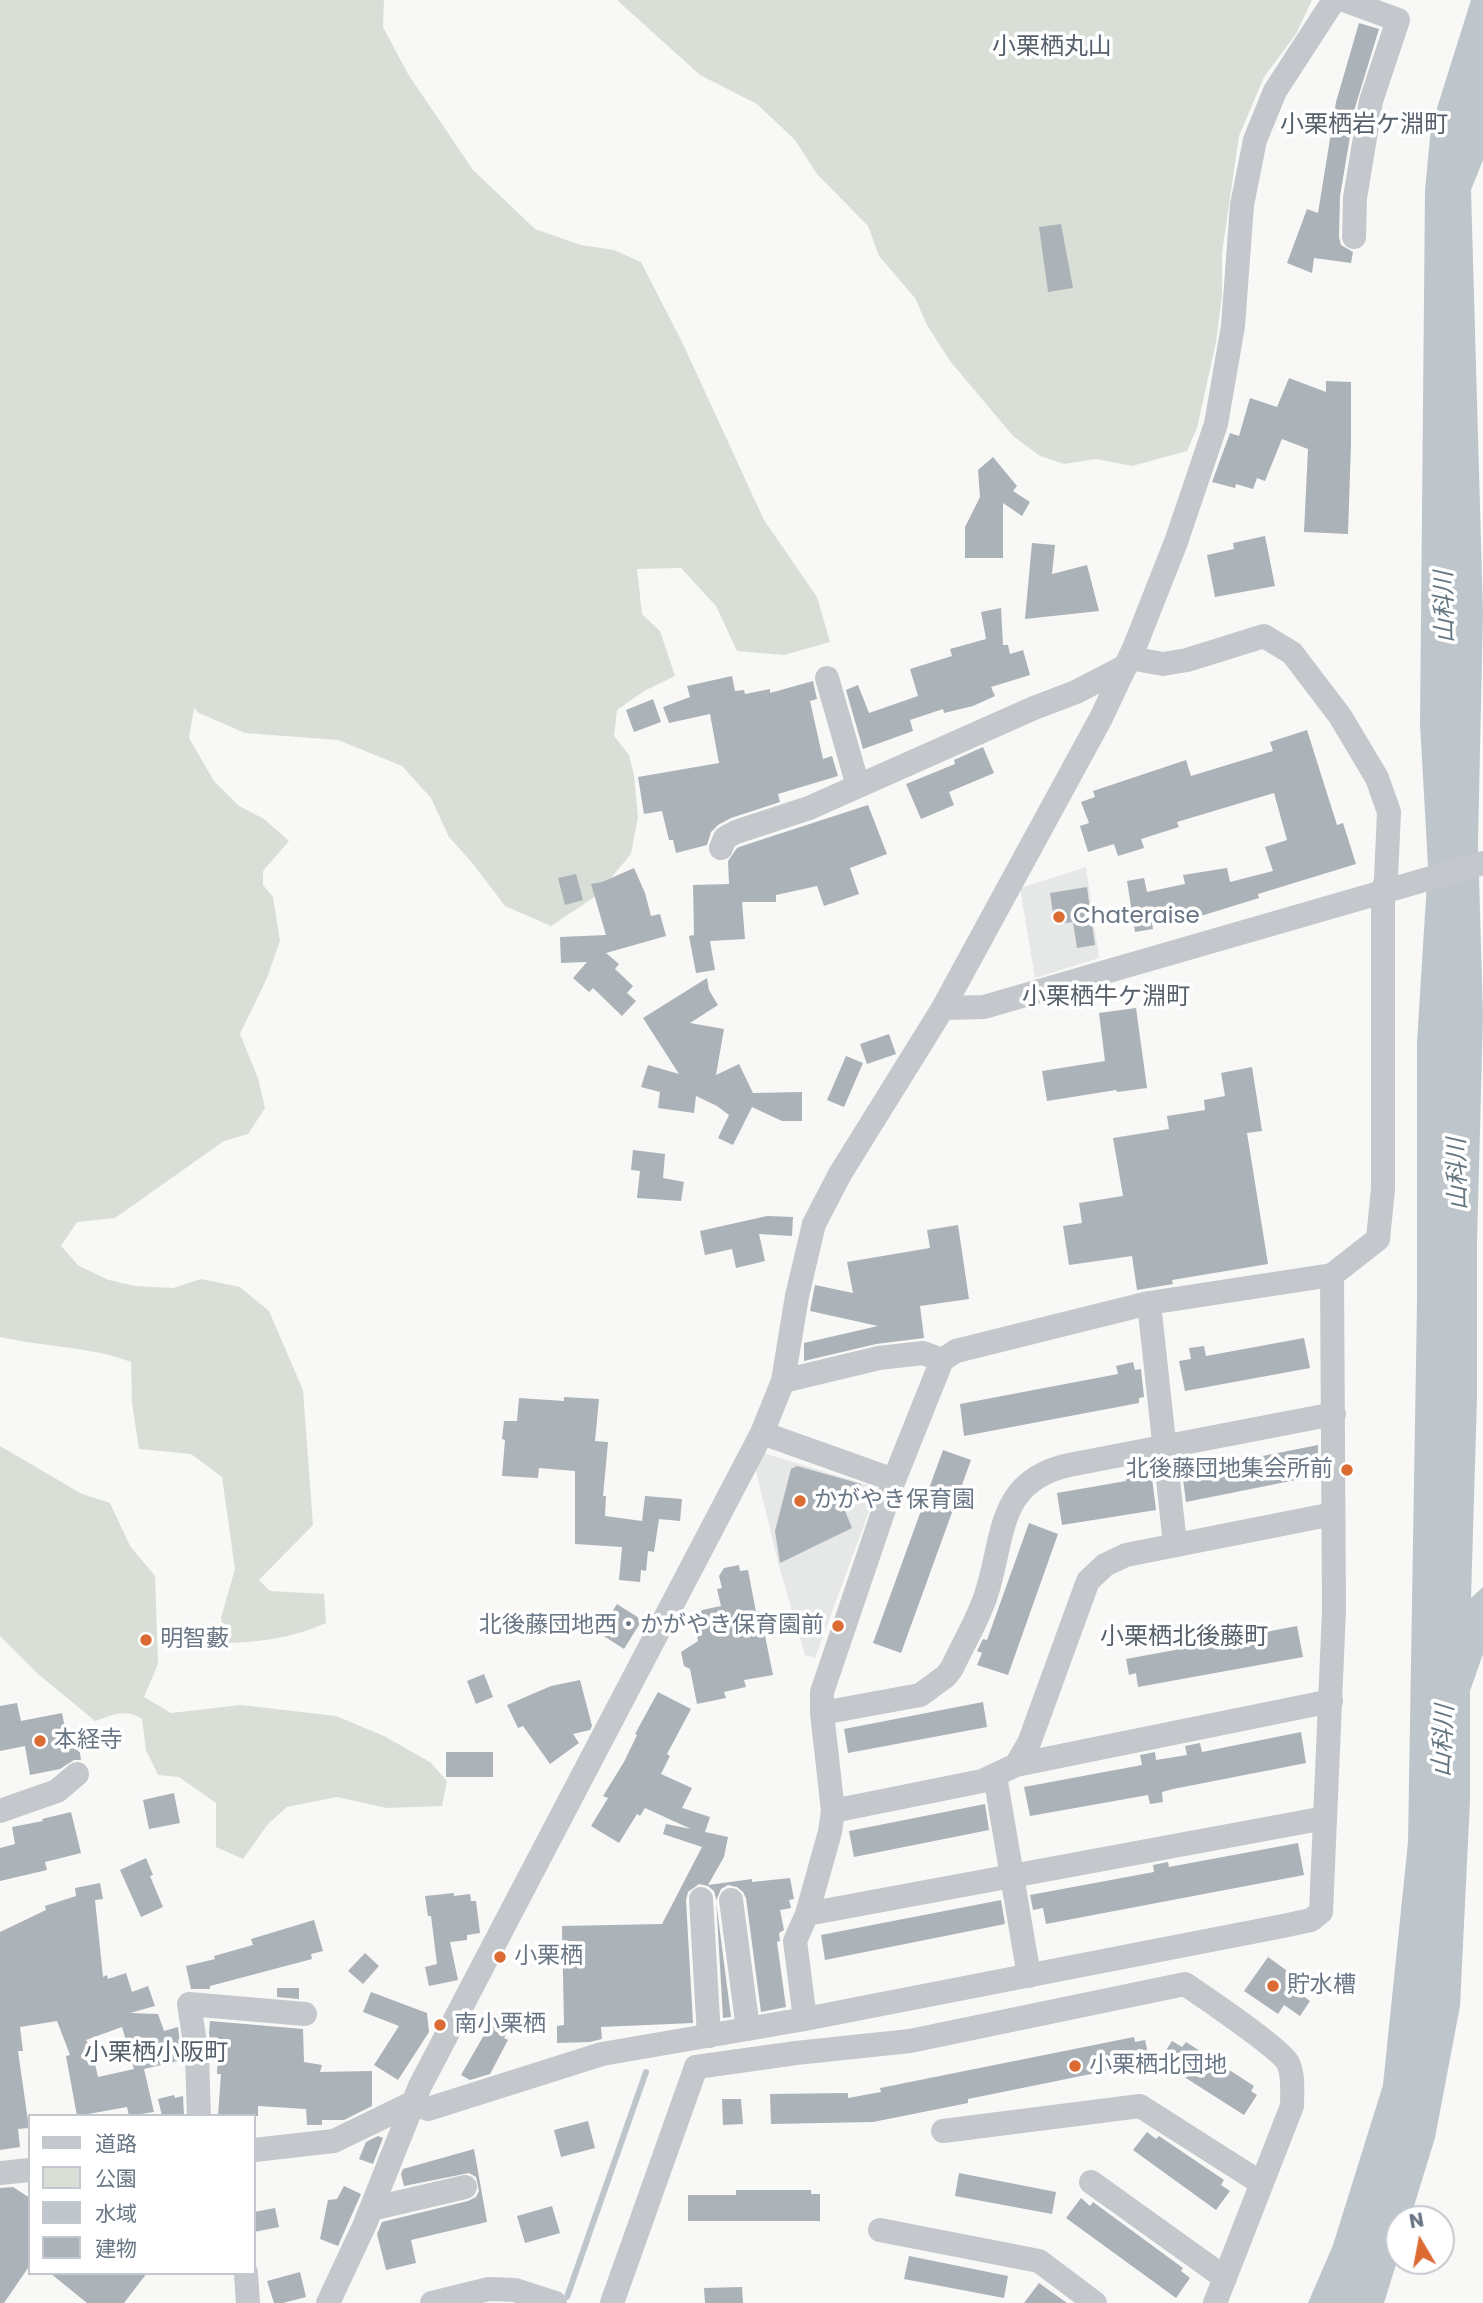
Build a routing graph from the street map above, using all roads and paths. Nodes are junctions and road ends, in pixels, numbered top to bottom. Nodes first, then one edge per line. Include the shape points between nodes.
1 (1334, 0) edge
2 (1343, 0) edge
3 (1348, 221) dead end
4 (1128, 662) junction
5 (827, 678) dead end
6 (858, 786) junction
7 (721, 848) dead end
8 (1483, 863) edge
9 (1388, 891) junction
10 (943, 1008) junction
11 (1332, 1275) junction
12 (1149, 1303) junction
13 (942, 1360) junction
14 (783, 1381) junction
15 (1334, 1414) junction
16 (762, 1433) junction
17 (1166, 1447) junction
18 (894, 1480) junction
19 (1333, 1514) junction
20 (1175, 1544) junction
21 (1331, 1701) junction
22 (822, 1713) junction
23 (1006, 1771) junction
24 (77, 1774) dead end
25 (0, 1811) edge
26 (833, 1811) junction
27 (1325, 1818) junction
28 (1013, 1876) junction
29 (701, 1899) dead end
30 (731, 1900) dead end
31 (807, 1914) junction
32 (1029, 1976) junction
33 (305, 2014) dead end
34 (805, 2019) junction
35 (748, 2029) junction
36 (709, 2036) junction
37 (412, 2103) junction
38 (199, 2114) edge
39 (943, 2131) dead end
40 (256, 2150) edge
41 (28, 2171) edge
42 (0, 2173) edge
43 (1091, 2182) dead end
44 (1261, 2183) junction
45 (465, 2187) dead end
46 (371, 2209) junction
47 (880, 2230) dead end
48 (246, 2275) edge
49 (1225, 2278) junction
50 (248, 2303) edge
51 (328, 2303) edge
52 (432, 2303) edge
53 (555, 2303) edge
54 (612, 2303) edge
55 (1095, 2303) edge
56 (1215, 2303) edge

1 - 4 street via 1275,91 1255,140 1242,205 1233,326 1216,424
2 - 3 street via 1398,20 1371,101
4 - 6 street via 1076,692
4 - 9 street via 1187,660 1264,636 1292,653 1340,716 1377,778 1389,812
4 - 10 street
5 - 6 street
6 - 7 street via 736,832 725,838
8 - 9 street
9 - 10 street via 984,1007
9 - 11 street via 1383,1189 1378,1239
10 - 14 street via 814,1224
11 - 12 street
11 - 15 street
12 - 13 street via 956,1351
12 - 17 street
13 - 14 street via 923,1353 879,1358
13 - 18 street
14 - 16 street
15 - 17 street
15 - 19 street
16 - 18 street
16 - 37 street
17 - 20 street
17 - 22 street via 1049,1469 1035,1476 1013,1502 1004,1522 986,1596 946,1676 920,1695
18 - 22 street via 822,1692
19 - 20 street
19 - 21 street
20 - 23 street via 1126,1555 1105,1564 1088,1581 1030,1743
21 - 23 street
21 - 27 street
22 - 26 street
23 - 26 street
23 - 28 street
24 - 25 street via 57,1791
26 - 31 street
27 - 28 street
27 - 32 street via 1321,1912 1311,1920
28 - 31 street
28 - 32 street
29 - 36 street
30 - 35 street
31 - 34 street via 795,1941
32 - 34 street
33 - 38 street via 189,2004
34 - 35 street
35 - 36 street
36 - 37 street via 602,2054 428,2109
37 - 40 street via 334,2141
37 - 46 street
39 - 44 street via 1140,2106
41 - 42 street
43 - 49 street
44 - 49 street
44 - 54 street via 1292,2106 1288,2062 1185,1984 911,2041 696,2067
45 - 46 street
46 - 51 street
47 - 55 street via 1039,2262
48 - 50 street
49 - 56 street
52 - 53 street via 489,2289 515,2290

